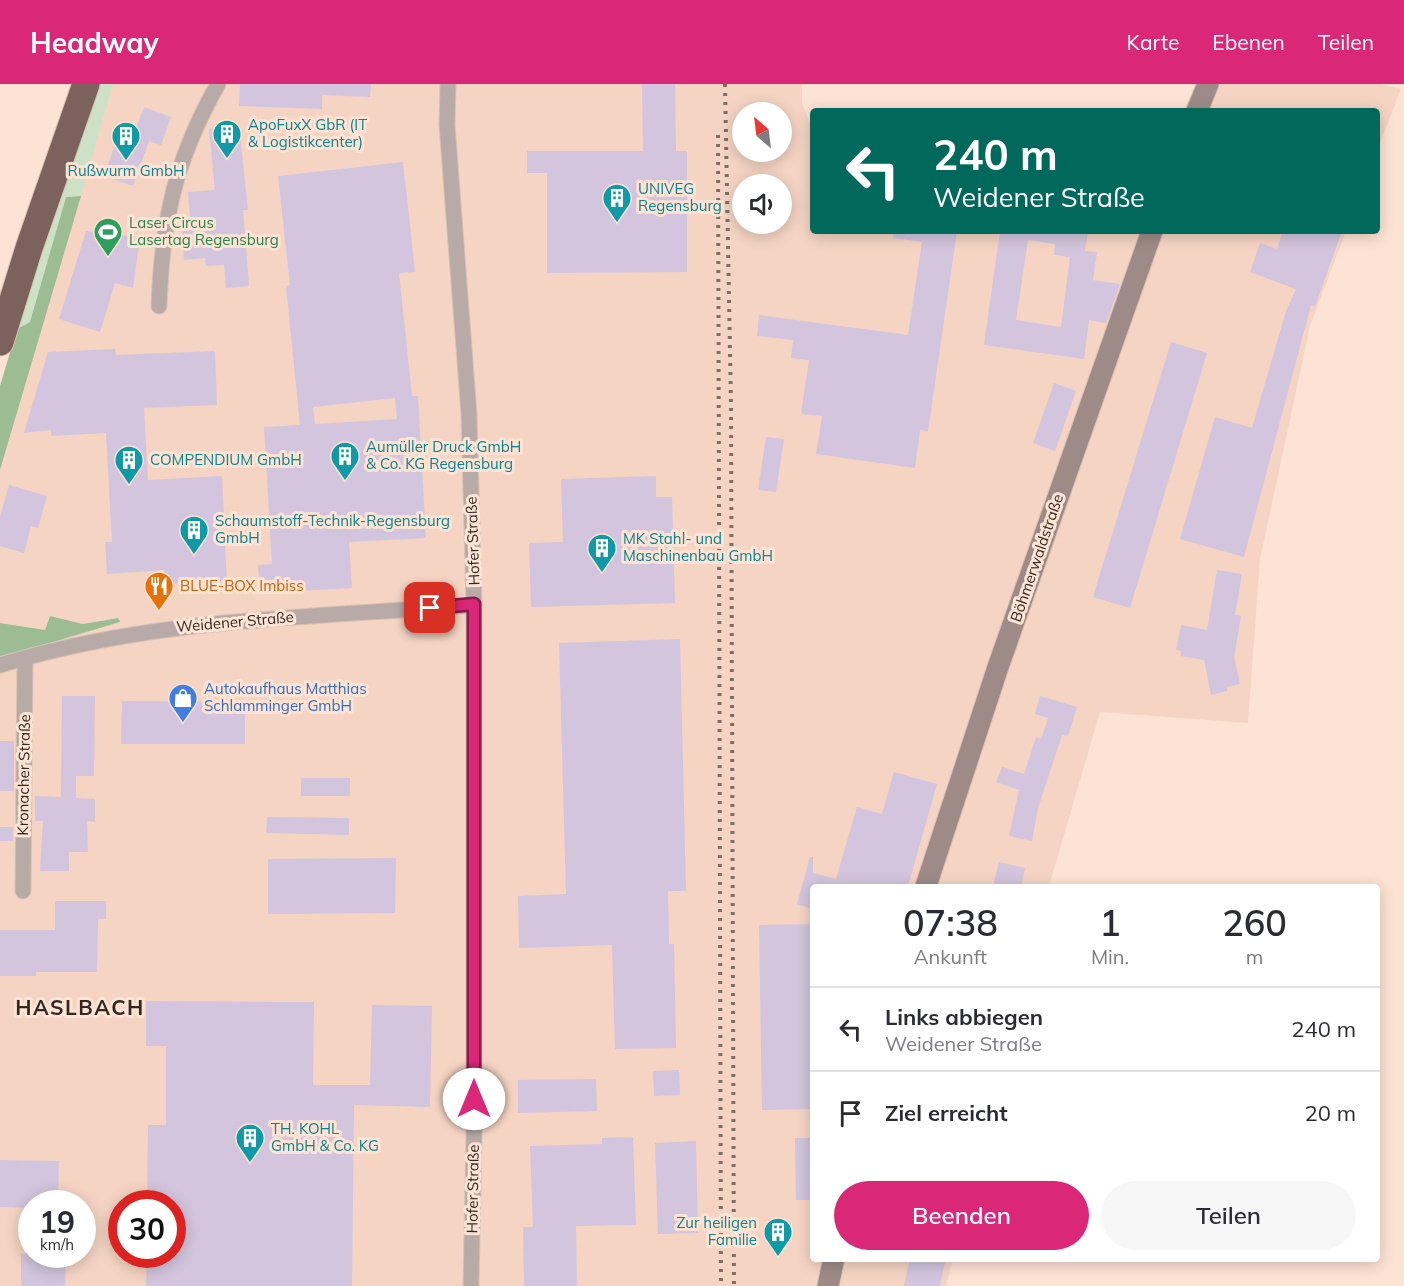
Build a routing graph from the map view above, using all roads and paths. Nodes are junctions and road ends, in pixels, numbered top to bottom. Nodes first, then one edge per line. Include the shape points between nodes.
1 (86, 84) edge
2 (218, 84) edge
3 (448, 84) edge
4 (1208, 84) edge
5 (1198, 108) edge
6 (1151, 234) edge
7 (159, 306) dead end
8 (0, 342) edge
9 (474, 604) junction
10 (25, 658) junction
11 (0, 665) edge
12 (927, 884) edge
13 (23, 891) dead end
14 (833, 1262) edge
15 (471, 1286) edge
16 (828, 1286) edge

1 - 8 highway
2 - 7 street via 189,137 173,185 160,258
3 - 9 street, Hofer Straße via 447,124 469,414
4 - 5 street
6 - 12 street, Böhmerwaldstraße via 998,667
9 - 10 street, Weidener Straße via 237,620 134,633
9 - 15 street, Hofer Straße
10 - 11 street, Weidener Straße
10 - 13 street, Kronacher Straße
14 - 16 street

